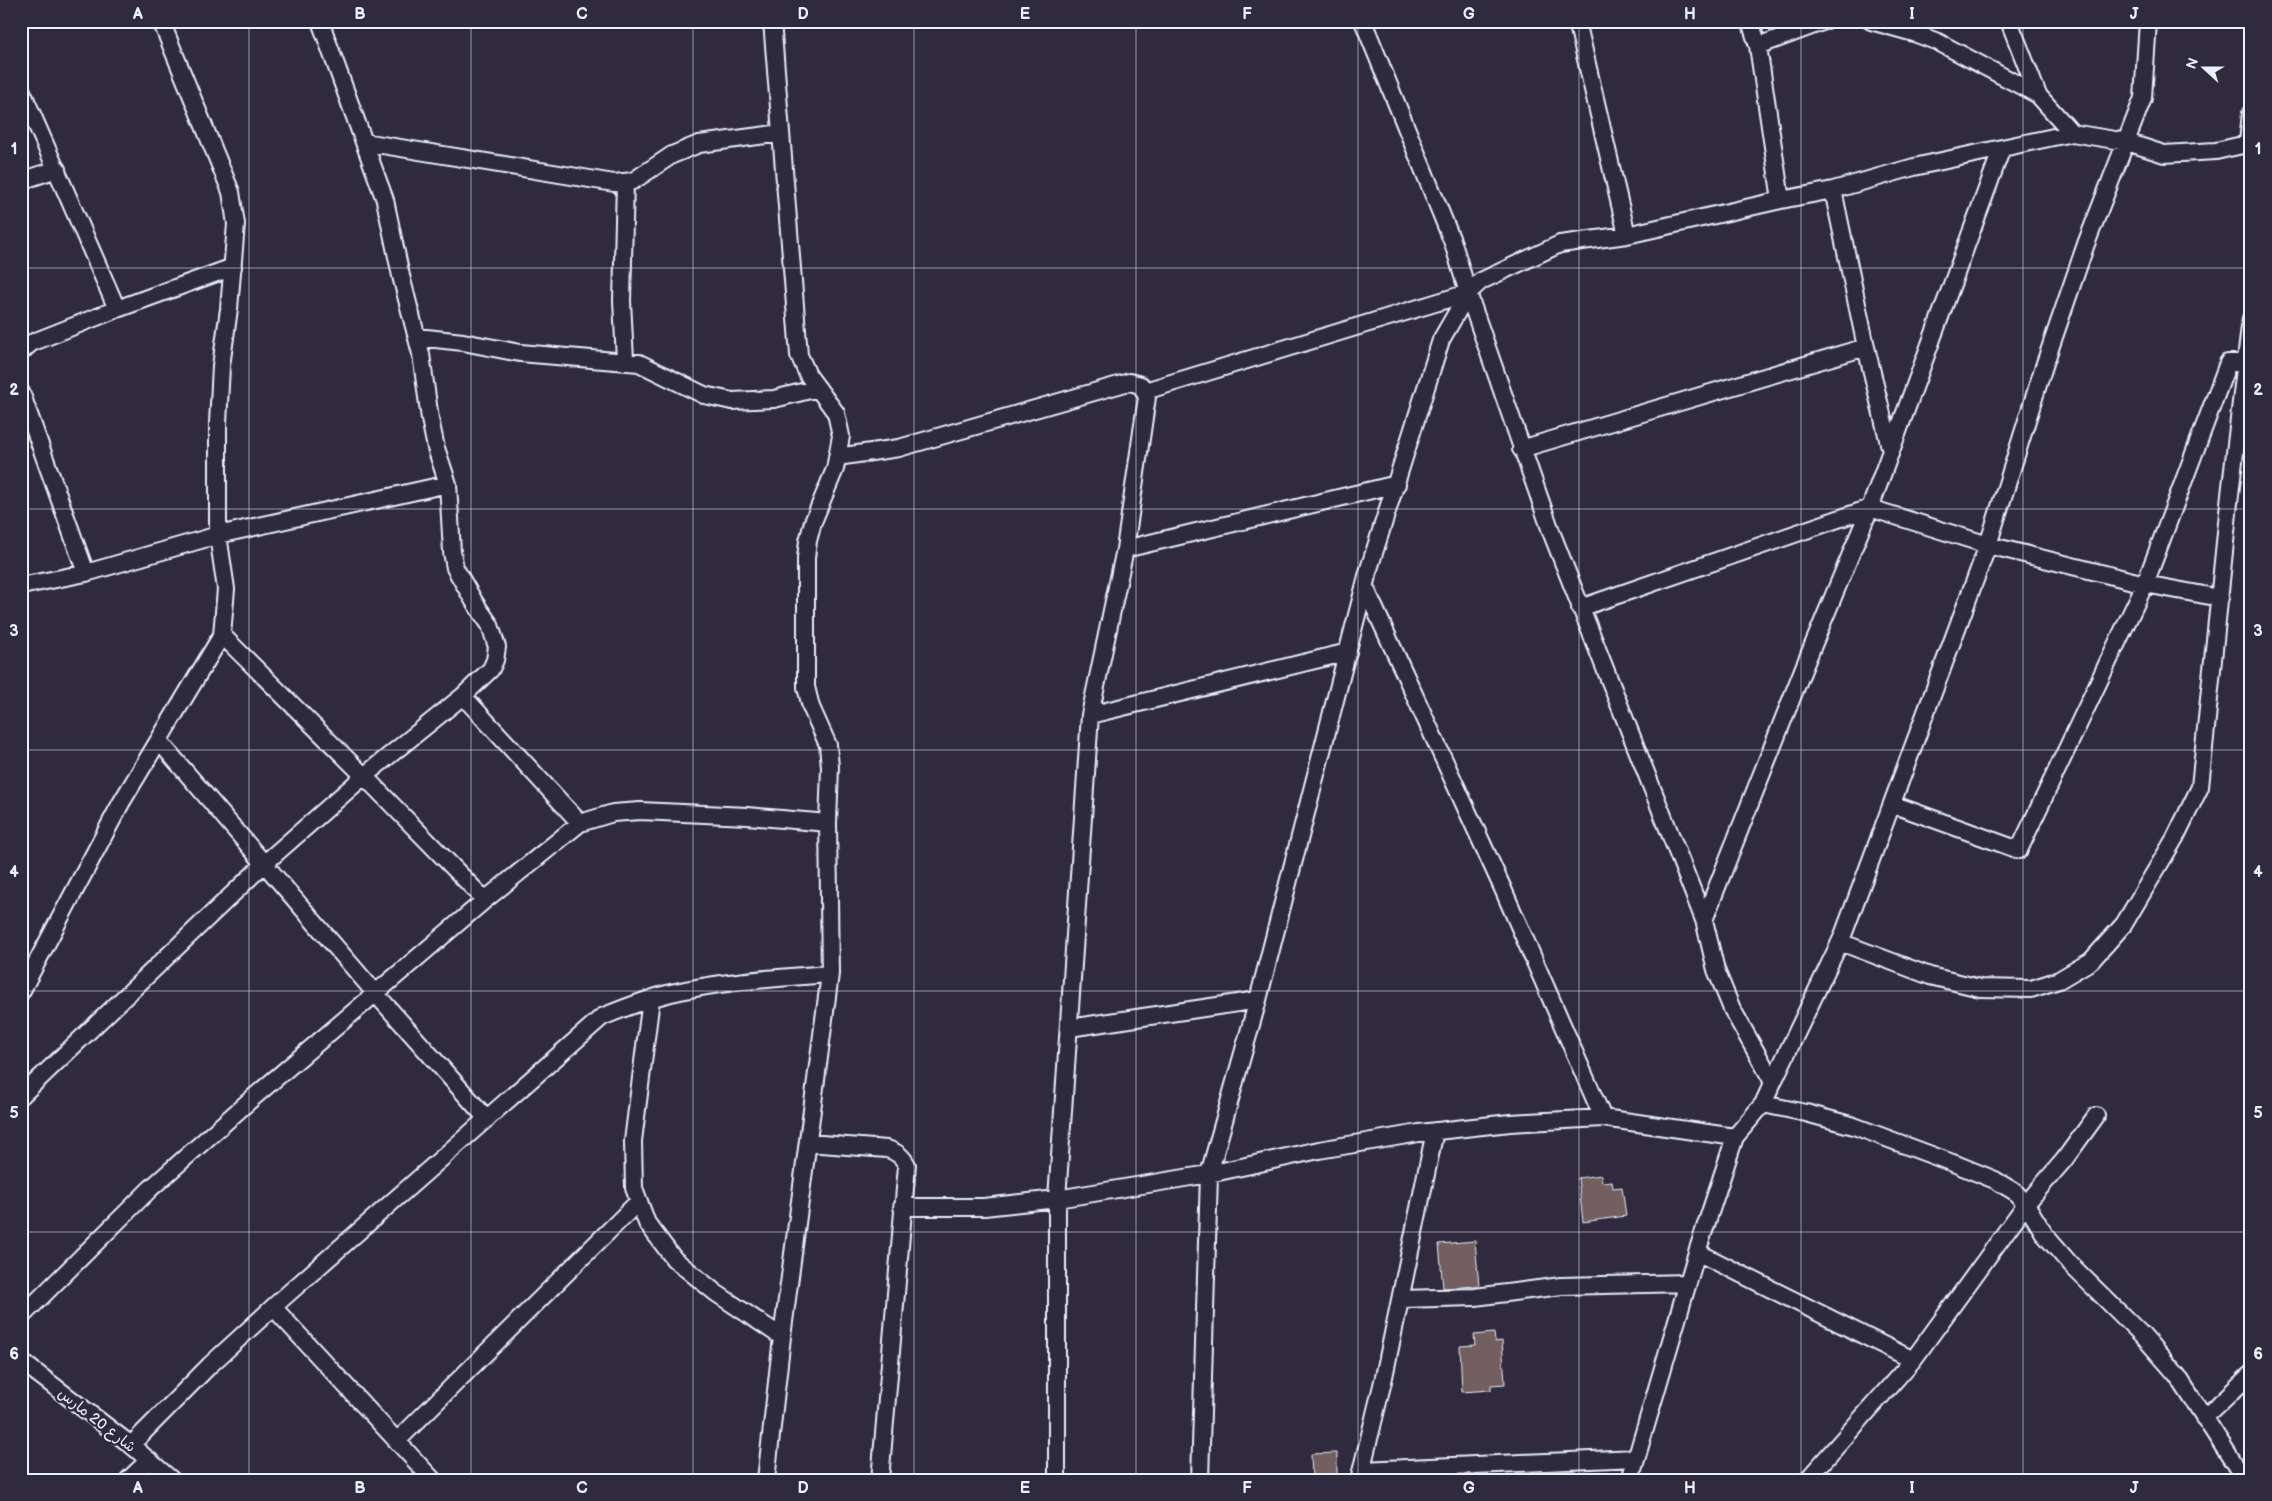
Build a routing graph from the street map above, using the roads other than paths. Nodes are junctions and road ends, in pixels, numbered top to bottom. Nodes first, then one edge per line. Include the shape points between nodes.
1 (161, 21) edge
2 (320, 21) edge
3 (772, 21) edge
4 (1363, 21) edge
5 (1577, 21) edge
6 (1750, 21) edge
7 (1825, 21) edge
8 (1871, 21) edge
9 (2009, 21) edge
10 (2148, 21) edge
11 (1758, 46) junction
12 (21, 90) edge
13 (2038, 95) junction
14 (2251, 113) edge
15 (781, 133) junction
16 (2072, 133) junction
17 (364, 142) junction
18 (2127, 142) junction
19 (2250, 143) edge
20 (2002, 148) junction
21 (57, 169) junction
22 (21, 181) edge
23 (625, 182) junction
24 (1833, 190) junction
25 (1781, 200) junction
26 (1627, 235) junction
27 (233, 267) junction
28 (1468, 293) junction
29 (117, 309) junction
30 (2251, 318) edge
31 (417, 337) junction
32 (1866, 347) junction
33 (21, 352) edge
34 (625, 360) junction
35 (2248, 363) edge
36 (818, 388) junction
37 (1146, 391) junction
38 (21, 392) edge
39 (1522, 449) junction
40 (1891, 452) junction
41 (838, 457) junction
42 (448, 484) junction
43 (1397, 484) junction
44 (1870, 508) junction
45 (218, 535) junction
46 (1988, 545) junction
47 (1125, 549) junction
48 (86, 573) junction
49 (2145, 584) junction
50 (21, 586) edge
51 (1364, 587) junction
52 (2220, 598) junction
53 (1580, 608) junction
54 (222, 636) junction
55 (1348, 652) junction
56 (463, 696) junction
57 (1090, 715) junction
58 (159, 741) junction
59 (364, 776) junction
60 (1892, 804) junction
61 (580, 823) junction
62 (828, 823) junction
63 (265, 863) junction
64 (485, 900) junction
65 (1704, 920) junction
66 (1840, 942) junction
67 (830, 974) junction
68 (21, 992) edge
69 (376, 994) junction
70 (651, 999) junction
71 (1258, 1000) junction
72 (1069, 1028) junction
73 (1773, 1082) junction
74 (21, 1096) edge
75 (1763, 1104) junction
76 (2096, 1116) dead end
77 (1603, 1118) junction
78 (487, 1119) junction
79 (1435, 1132) junction
80 (1735, 1137) junction
81 (808, 1142) junction
82 (1209, 1174) junction
83 (1057, 1199) junction
84 (639, 1201) junction
85 (2026, 1204) junction
86 (902, 1207) junction
87 (1697, 1252) junction
88 (1688, 1283) junction
89 (1401, 1298) junction
90 (273, 1308) junction
91 (21, 1317) edge
92 (782, 1337) junction
93 (1913, 1360) junction
94 (21, 1361) edge
95 (2251, 1374) edge
96 (2204, 1418) junction
97 (397, 1441) junction
98 (130, 1444) junction
99 (1636, 1458) junction
100 (149, 1460) junction
101 (1361, 1475) edge
102 (128, 1480) edge
103 (172, 1480) edge
104 (433, 1480) edge
105 (766, 1480) edge
106 (880, 1480) edge
107 (1057, 1480) edge
108 (1200, 1480) edge
109 (1630, 1480) edge
110 (1807, 1480) edge
111 (2245, 1480) edge

1 - 27 street via 231,192 236,224
2 - 17 street
3 - 15 street
4 - 28 street via 1453,243
5 - 26 street
6 - 11 street
7 - 11 street
8 - 13 street via 1938,42
9 - 13 street
10 - 18 street via 2143,98
11 - 25 street
12 - 21 street
13 - 16 street
14 - 19 street
15 - 23 street via 699,144 672,155 633,181
15 - 36 street via 799,355
16 - 18 street
16 - 20 street
17 - 23 street via 614,183
17 - 31 street via 385,200
18 - 19 street via 2164,154 2216,151
18 - 46 street via 2043,369
20 - 24 street via 1914,167
20 - 40 street
21 - 22 street
21 - 29 street
23 - 34 street via 622,301
24 - 25 street
24 - 32 street
25 - 26 street
26 - 28 street via 1560,244 1481,280
27 - 29 street
27 - 45 street via 220,375 216,477
28 - 37 street
28 - 39 street
28 - 43 street via 1442,340
29 - 33 street via 31,343
30 - 35 street
31 - 34 street via 520,353
31 - 42 street via 436,448
32 - 39 street
32 - 40 street
34 - 36 street via 639,362 704,394 732,401 774,399
35 - 49 street via 2228,363
35 - 52 street
36 - 41 street via 836,413 841,436
37 - 41 street via 1141,385 1129,382 899,448
37 - 47 street
38 - 48 street
39 - 53 street
40 - 44 street
41 - 62 street via 813,522 806,567 806,687 828,745
42 - 45 street
42 - 56 street via 456,568 490,625 497,647 491,670
43 - 47 street
43 - 51 street
44 - 46 street
44 - 53 street
44 - 65 street
45 - 48 street
45 - 54 street via 226,589
46 - 49 street
46 - 60 street
47 - 57 street
48 - 50 street
49 - 52 street
49 - 60 street via 2018,850
51 - 55 street
51 - 77 street via 1503,889
52 - 66 street via 2200,787 2175,838 2124,924 2091,961 2060,980 2031,988 1980,988 1930,976
53 - 65 street
54 - 58 street
54 - 59 street
55 - 57 street
55 - 71 street
56 - 59 street
56 - 61 street
57 - 72 street
58 - 63 street
58 - 68 street via 121,803
59 - 63 street
59 - 64 street
60 - 66 street
61 - 62 street via 613,813 640,811
61 - 64 street
62 - 67 street
63 - 69 street
63 - 74 street
64 - 69 street
65 - 73 street via 1716,970 1732,1009
66 - 73 street
67 - 70 street via 734,982
67 - 81 street
69 - 78 street
69 - 91 street via 150,1189
70 - 78 street via 602,1017
70 - 84 street via 633,1140 634,1188
71 - 72 street
71 - 82 street
72 - 83 street
73 - 75 street
75 - 80 street
75 - 85 street via 1854,1126 1958,1165 2016,1192
76 - 85 street
77 - 79 street via 1510,1123
77 - 80 street
78 - 90 street
79 - 82 street via 1319,1150
79 - 89 street
80 - 87 street
81 - 86 street via 896,1152 907,1165
81 - 92 street
82 - 83 street
82 - 108 street
83 - 86 street via 984,1207
83 - 107 street
84 - 92 street via 647,1223 674,1260
84 - 97 street
85 - 93 street
85 - 96 street via 2045,1234 2071,1265 2143,1336 2177,1375
86 - 106 street
87 - 88 street
87 - 93 street
88 - 89 street via 1561,1286 1475,1297
88 - 99 street
89 - 101 street
90 - 97 street
90 - 98 street
92 - 105 street
93 - 110 street
94 - 98 street, شارع 20 مارس
95 - 96 street
96 - 111 street
97 - 104 street
98 - 100 street, شارع 20 مارس
99 - 101 street
99 - 109 street
100 - 102 street
100 - 103 street, شارع 20 مارس

